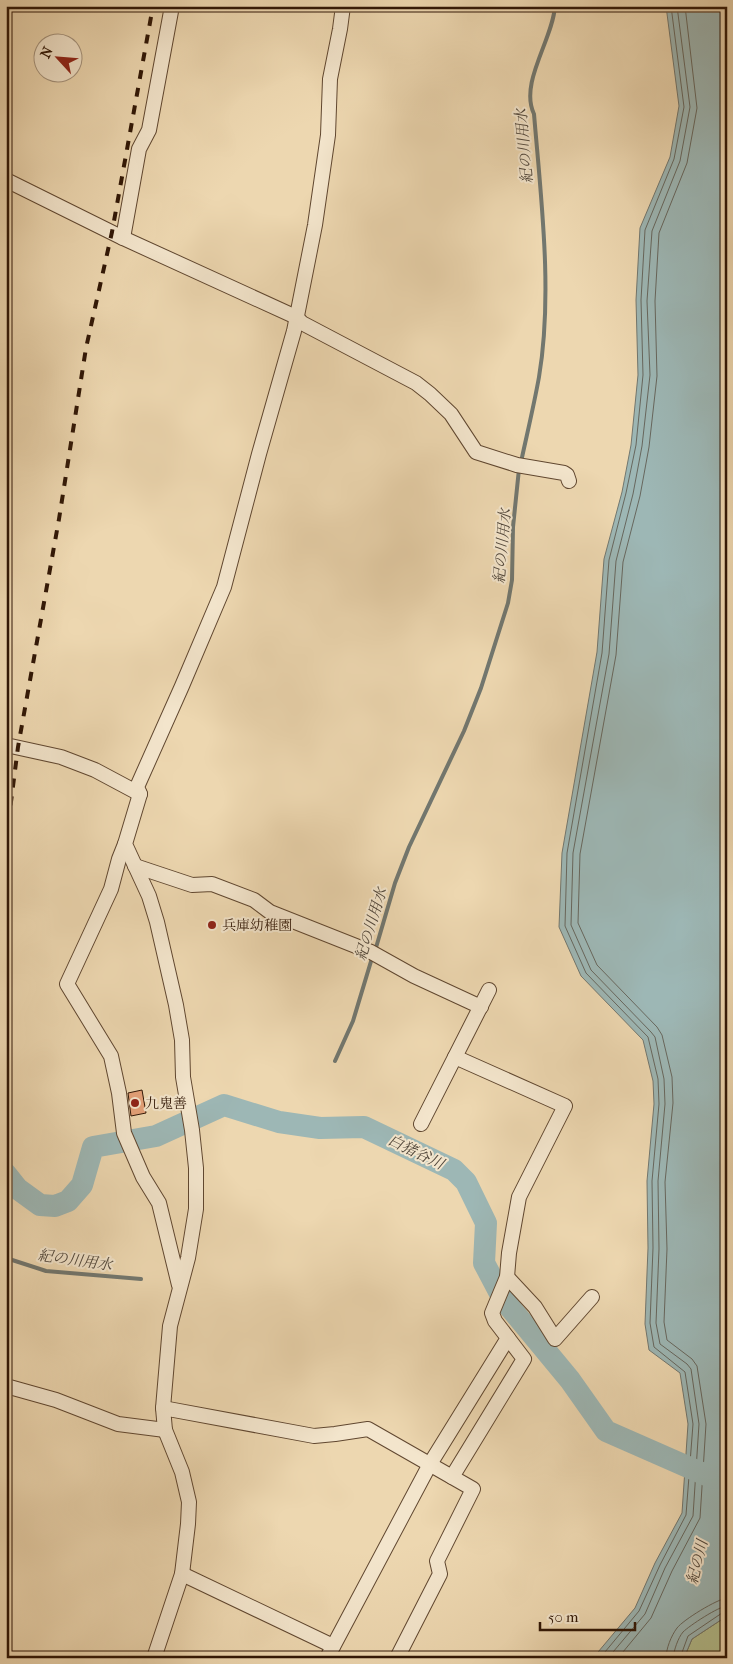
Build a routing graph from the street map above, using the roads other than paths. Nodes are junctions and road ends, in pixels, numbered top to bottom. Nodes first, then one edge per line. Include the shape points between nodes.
1 (172, 6) edge
2 (343, 6) edge
3 (6, 180) edge
4 (123, 238) junction
5 (296, 317) junction
6 (569, 481) dead end
7 (6, 745) edge
8 (140, 794) junction
9 (125, 844) junction
10 (135, 866) junction
11 (489, 990) dead end
12 (481, 1006) junction
13 (456, 1056) junction
14 (421, 1124) dead end
15 (179, 1288) junction
16 (502, 1289) junction
17 (592, 1297) dead end
18 (508, 1338) junction
19 (6, 1386) edge
20 (163, 1408) junction
21 (165, 1430) junction
22 (430, 1464) junction
23 (452, 1477) junction
24 (182, 1574) junction
25 (330, 1652) edge
26 (154, 1658) edge
27 (397, 1658) edge

1 - 4 street via 149,130 140,149
2 - 5 street via 330,78 328,135 316,216
3 - 4 street
4 - 5 street
5 - 6 street via 416,383 450,414 476,452 564,473
5 - 8 street via 224,587 137,787
7 - 8 street via 61,757 95,770
8 - 9 street
9 - 10 street
9 - 15 street via 111,889 67,984 111,1056 128,1142 159,1203
10 - 12 street via 192,885 212,884 254,900 270,912 374,953 414,976
10 - 15 street via 157,922 176,1005 196,1168 196,1209
11 - 12 street
12 - 13 street
13 - 14 street
13 - 16 street via 565,1106 519,1197
15 - 20 street via 170,1326
16 - 17 street via 534,1307 555,1339
16 - 18 street via 492,1313
18 - 22 street
18 - 23 street via 524,1359
19 - 21 street via 56,1400 118,1424
20 - 21 street
20 - 22 street via 314,1436 368,1429
21 - 24 street via 182,1472 189,1502
22 - 23 street
22 - 25 street
23 - 27 street via 473,1489 437,1561 440,1574
24 - 25 street
24 - 26 street

